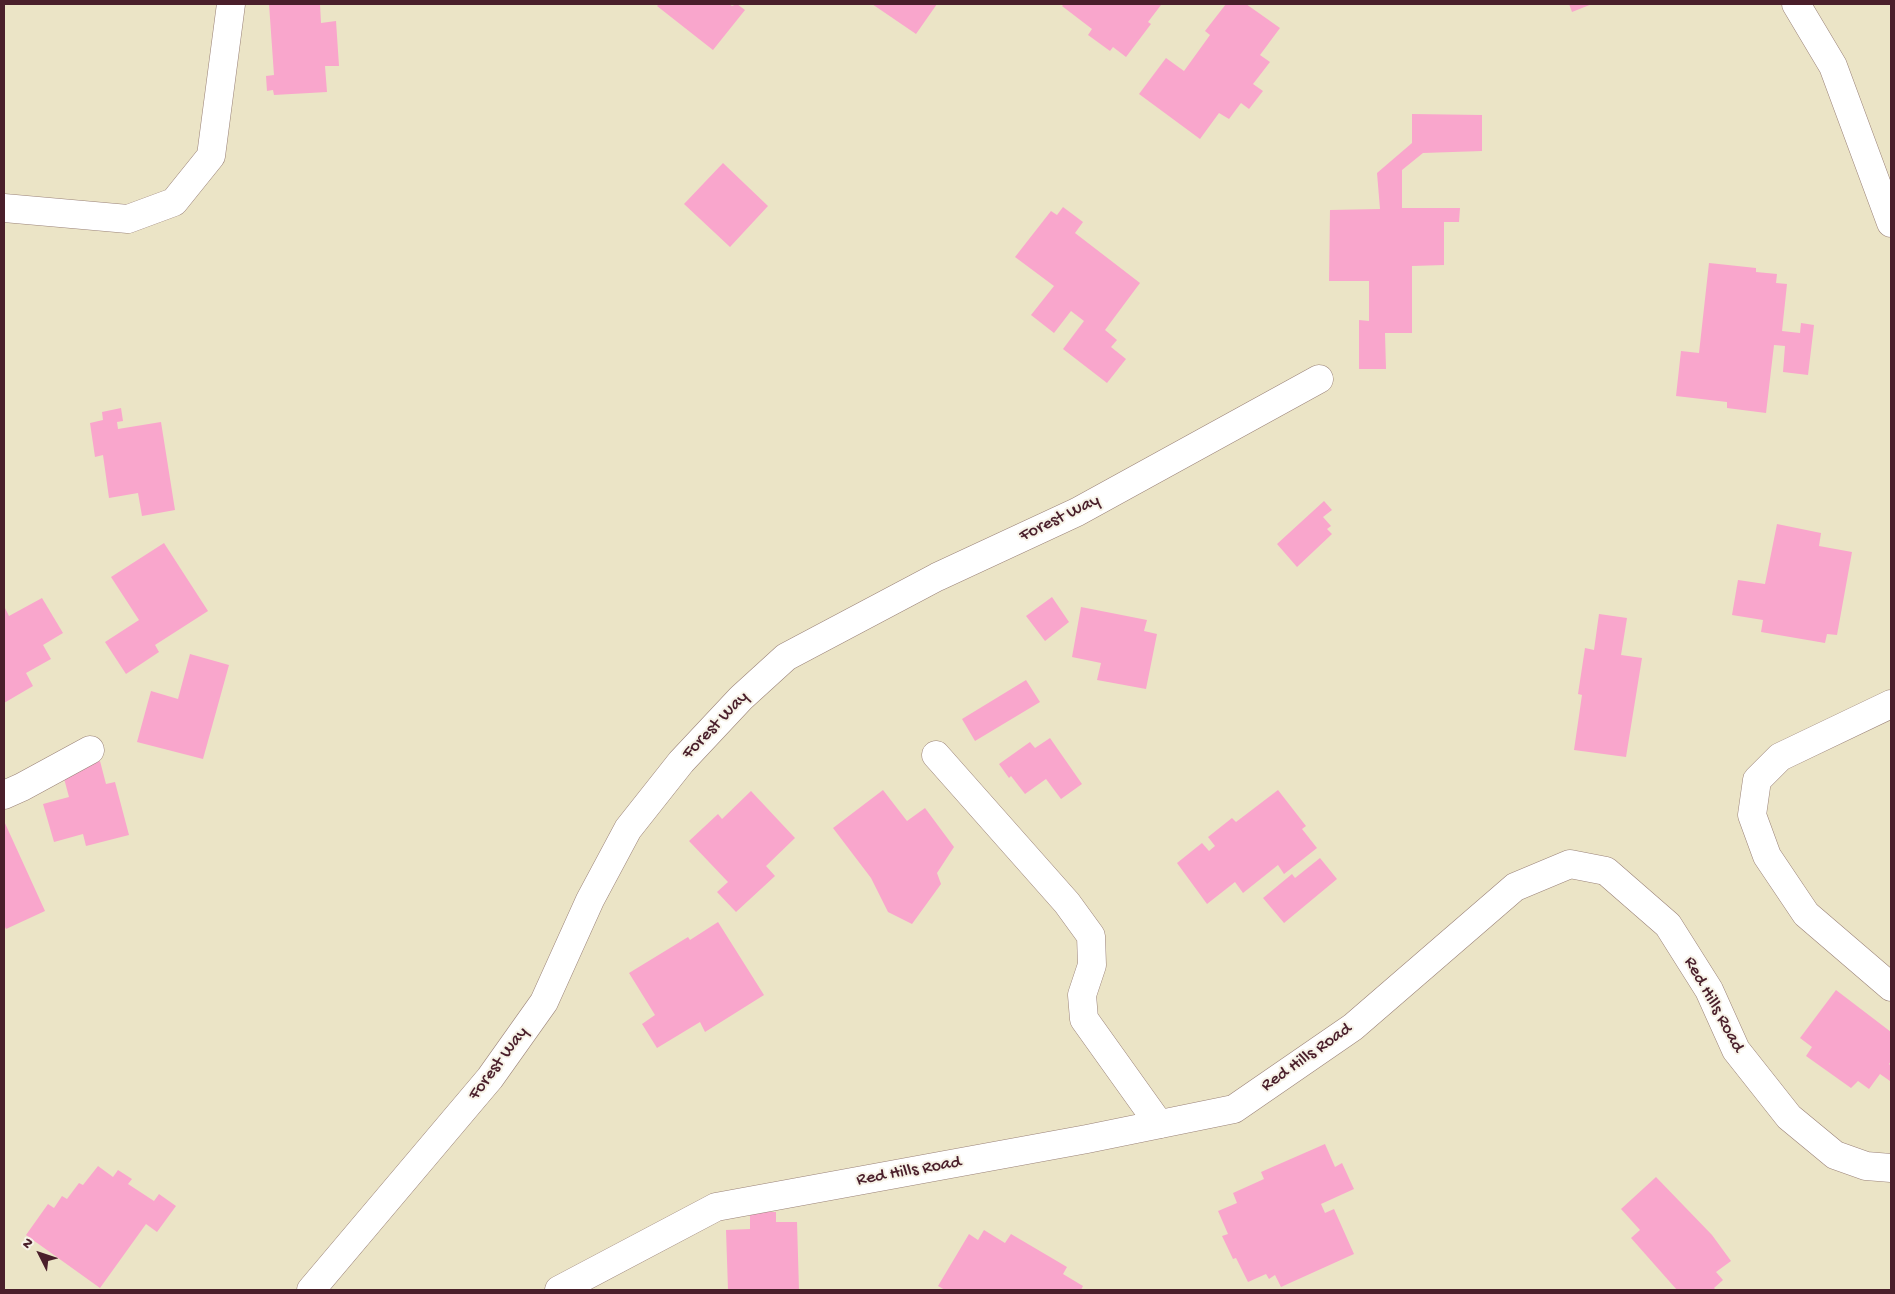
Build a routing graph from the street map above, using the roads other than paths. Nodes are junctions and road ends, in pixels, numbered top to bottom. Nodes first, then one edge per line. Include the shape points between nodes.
1 (231, 4) edge
2 (1796, 4) edge
3 (4, 208) edge
4 (1891, 223) edge
5 (1319, 379) dead end
6 (1891, 704) edge
7 (90, 750) dead end
8 (936, 754) dead end
9 (4, 795) edge
10 (1891, 987) edge
11 (1159, 1124) junction
12 (1891, 1168) edge
13 (311, 1290) edge
14 (558, 1290) edge

1 - 3 street via 211,156 174,202 128,219
2 - 4 street via 1833,66
5 - 13 street, Forest Way via 1077,512 937,577 786,657 741,698 681,762 628,829 590,900 544,1002 490,1078
6 - 10 street via 1780,757 1757,780 1752,815 1767,856 1806,914
7 - 9 street
8 - 11 street via 1091,936 1092,965 1082,996 1084,1019
11 - 12 street, Red Hills Road via 1234,1109 1353,1027 1515,887 1570,864 1606,870 1668,925 1709,990 1736,1050 1789,1117 1835,1155 1866,1166
11 - 14 street, Red Hills Road via 716,1207

